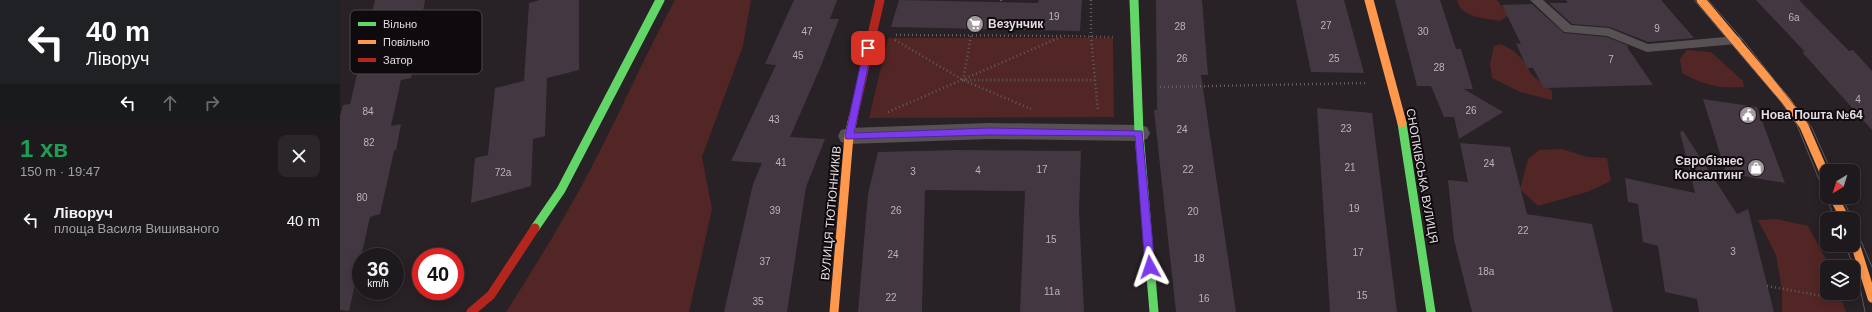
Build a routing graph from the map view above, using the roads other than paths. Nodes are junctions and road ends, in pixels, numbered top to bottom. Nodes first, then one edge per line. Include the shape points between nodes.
1 (660, 0) edge
2 (880, 0) edge
3 (1134, 0) edge
4 (1369, 0) edge
5 (1536, 0) edge
6 (1701, 0) edge
7 (1736, 40) junction
8 (1139, 133) junction
9 (849, 136) junction
10 (1820, 164) edge
11 (1858, 252) edge
12 (1872, 298) edge
13 (471, 312) edge
14 (834, 312) edge
15 (1154, 312) edge
16 (1431, 312) edge

1 - 13 street via 561,190 491,295
2 - 9 street, ВУЛИЦЯ ТЮТЮННИКІВ
3 - 8 street
4 - 16 street, СНОПКІВСЬКА ВУЛИЦЯ via 1402,121
5 - 7 lane via 1568,29 1609,32 1647,48
6 - 7 street
7 - 10 street via 1804,126
8 - 9 street via 989,131
8 - 15 street
9 - 14 street, ВУЛИЦЯ ТЮТЮННИКІВ
11 - 12 street

